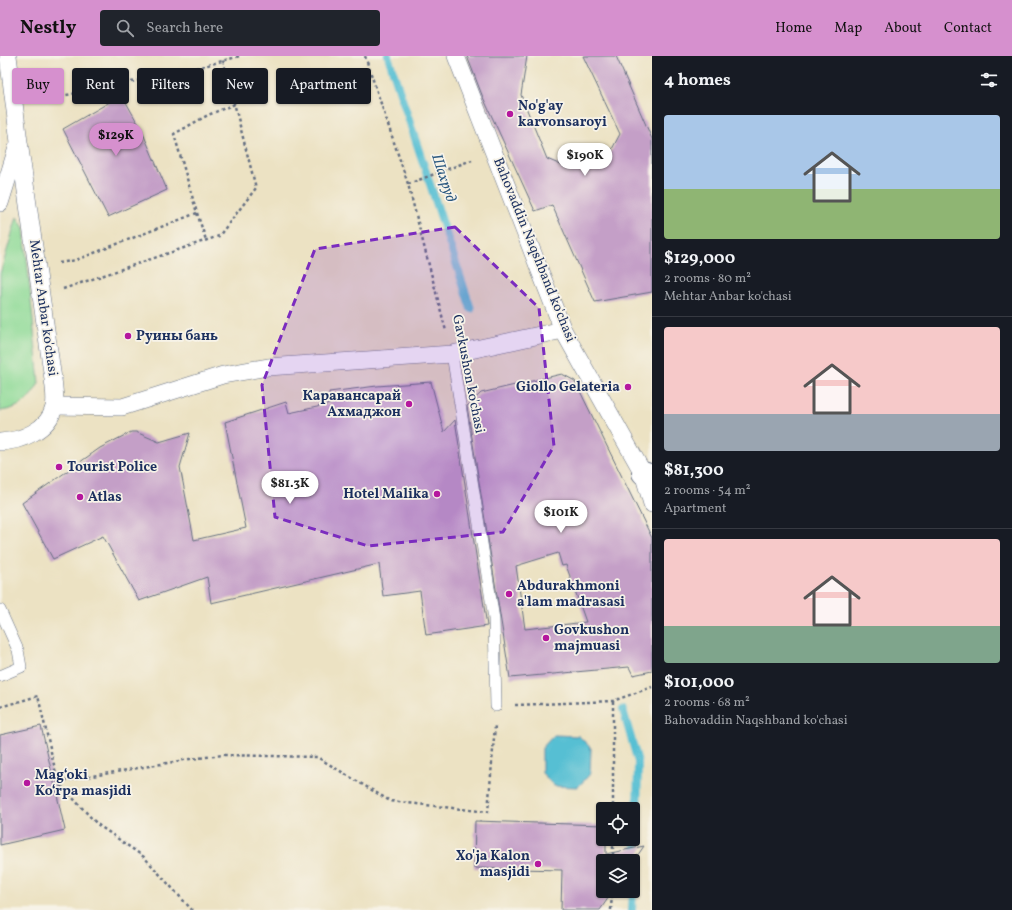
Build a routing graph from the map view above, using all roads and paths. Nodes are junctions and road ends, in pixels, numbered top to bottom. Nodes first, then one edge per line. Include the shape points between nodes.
1 (8, 56) edge
2 (240, 56) edge
3 (365, 56) edge
4 (456, 56) edge
5 (223, 60) junction
6 (225, 68) edge
7 (235, 104) joint
8 (15, 107) junction
9 (18, 142) junction
10 (494, 152) junction
11 (408, 184) junction
12 (0, 203) edge
13 (197, 213) junction
14 (206, 240) junction
15 (76, 260) dead end
16 (41, 296) junction
17 (563, 330) junction
18 (452, 354) junction
19 (55, 406) junction
20 (0, 442) edge
21 (648, 475) edge
22 (652, 504) edge
23 (0, 610) edge
24 (0, 676) edge
25 (652, 687) edge
26 (613, 701) junction
27 (496, 706) junction
28 (0, 707) edge
29 (58, 782) junction
30 (613, 802) edge
31 (612, 898) edge
32 (192, 910) edge
33 (611, 910) edge

1 - 8 street, Mehtar Anbar ko'chasi
2 - 5 path
3 - 11 path, Gavkushon ko'chasi
4 - 10 street, Bahovaddin Naqshband ko'chasi
5 - 6 path
5 - 8 path via 186,71
7 - 13 path via 208,115 174,134
7 - 14 path via 256,188 219,236
8 - 9 street, Mehtar Anbar ko'chasi
9 - 12 street, Mehtar Anbar ko'chasi
9 - 16 street, Mehtar Anbar ko'chasi
10 - 11 path
10 - 17 street, Bahovaddin Naqshband ko'chasi
11 - 18 path, Gavkushon ko'chasi
13 - 14 path
13 - 15 path
14 - 16 path
16 - 19 street, Mehtar Anbar ko'chasi
17 - 18 street
17 - 21 street, Bahovaddin Naqshband ko'chasi
18 - 19 street via 268,367 223,376 122,407
18 - 27 lane, Gavkushon ko'chasi via 494,619
19 - 20 street via 49,418 28,436
21 - 22 street, Bahovaddin Naqshband ko'chasi
23 - 24 lane via 18,650 21,667
25 - 26 path
26 - 27 path
26 - 30 path
27 - 29 path via 488,812 390,801 317,757 223,755
28 - 29 path via 38,696
29 - 32 path via 97,824 144,857
31 - 33 path

